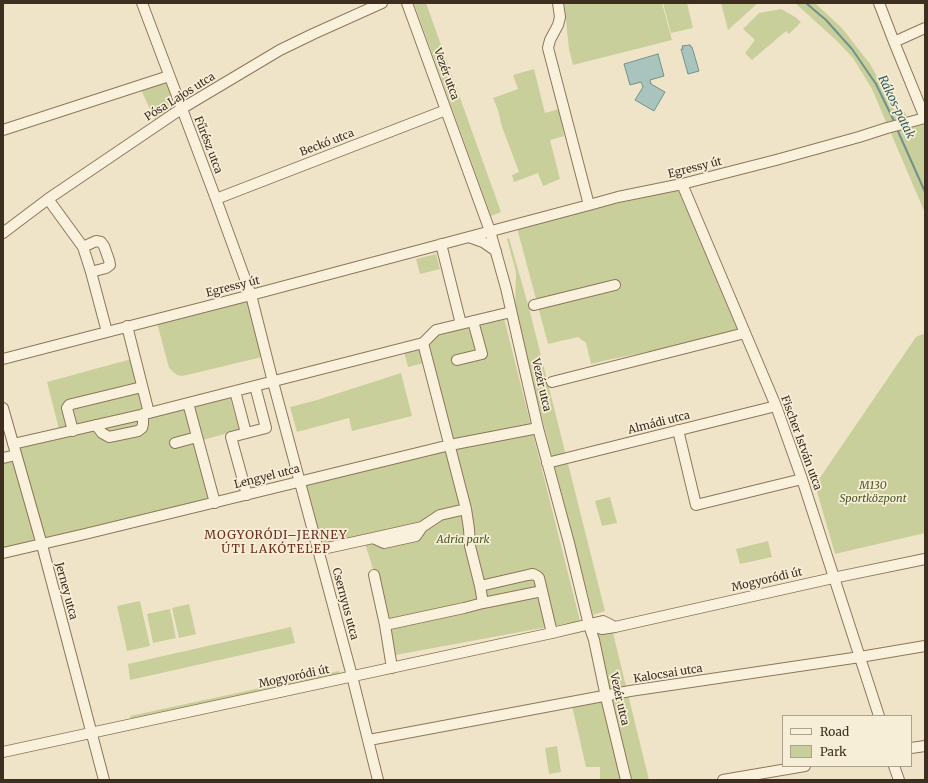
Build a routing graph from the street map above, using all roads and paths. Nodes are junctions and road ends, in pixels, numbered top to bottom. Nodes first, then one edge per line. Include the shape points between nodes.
1 (142, 3) edge
2 (382, 3) edge
3 (407, 3) edge
4 (558, 3) edge
5 (879, 3) edge
6 (925, 28) edge
7 (894, 42) junction
8 (169, 76) junction
9 (181, 109) junction
10 (446, 110) junction
11 (925, 118) edge
12 (3, 130) edge
13 (682, 184) junction
14 (48, 199) junction
15 (216, 199) junction
16 (589, 205) junction
17 (490, 231) junction
18 (3, 233) edge
19 (469, 237) junction
20 (441, 244) junction
21 (83, 247) junction
22 (496, 251) junction
23 (91, 272) junction
24 (615, 285) dead end
25 (251, 295) junction
26 (534, 305) dead end
27 (512, 312) junction
28 (473, 321) junction
29 (461, 324) junction
30 (127, 326) junction
31 (107, 332) junction
32 (745, 333) junction
33 (423, 344) junction
34 (3, 359) edge
35 (457, 360) dead end
36 (273, 382) junction
37 (552, 382) dead end
38 (255, 386) junction
39 (142, 387) junction
40 (235, 391) junction
41 (188, 403) junction
42 (776, 406) junction
43 (3, 408) edge
44 (146, 414) junction
45 (96, 425) junction
46 (538, 428) junction
47 (678, 430) junction
48 (73, 431) junction
49 (246, 433) junction
50 (197, 437) junction
51 (175, 443) dead end
52 (13, 444) junction
53 (450, 445) junction
54 (16, 455) junction
55 (3, 458) edge
56 (547, 463) junction
57 (802, 479) junction
58 (300, 482) junction
59 (247, 495) junction
60 (215, 502) junction
61 (466, 509) junction
62 (42, 545) junction
63 (318, 550) junction
64 (3, 553) edge
65 (925, 559) edge
66 (374, 576) dead end
67 (833, 578) junction
68 (480, 586) junction
69 (542, 591) junction
70 (482, 603) junction
71 (385, 625) junction
72 (589, 625) junction
73 (552, 633) junction
74 (925, 646) edge
75 (860, 657) junction
76 (392, 668) junction
77 (352, 676) junction
78 (606, 696) junction
79 (879, 715) edge
80 (92, 733) junction
81 (369, 740) junction
82 (925, 746) edge
83 (912, 748) edge
84 (3, 752) edge
85 (799, 767) edge
86 (894, 767) edge
87 (104, 780) edge
88 (378, 780) edge
89 (626, 780) edge
90 (723, 780) edge
91 (899, 780) edge

1 - 8 street, Fűrész utca
2 - 9 street, Pósa Lajos utca via 280,50
3 - 10 street, Vezér utca
4 - 16 street via 560,17 548,48
5 - 7 street
6 - 7 street
7 - 11 street
8 - 9 street, Fűrész utca
8 - 12 street
9 - 14 street, Pósa Lajos utca
9 - 15 street, Fűrész utca
10 - 15 street, Beckó utca
10 - 17 street, Vezér utca
11 - 13 street, Egressy út
13 - 16 street, Egressy út
13 - 32 street, Fischer István utca
14 - 18 street, Pósa Lajos utca
14 - 21 street
15 - 25 street, Fűrész utca
16 - 17 street, Egressy út
17 - 19 street, Egressy út
17 - 22 street, Vezér utca
19 - 20 street, Egressy út
19 - 22 street via 483,242
20 - 25 street, Egressy út
20 - 29 street
21 - 23 street
21 - 23 street via 96,241 101,242 109,260 110,265 106,268
22 - 27 street, Vezér utca
23 - 31 street
24 - 26 street
25 - 30 street, Egressy út
25 - 36 street, Csernyus utca
27 - 28 street
27 - 46 street, Vezér utca
28 - 29 street
28 - 35 street via 482,354
29 - 33 street via 436,330
30 - 31 street, Egressy út
30 - 39 street
31 - 34 street, Egressy út
32 - 37 street
32 - 42 street, Fischer István utca
33 - 36 street
33 - 53 street
36 - 38 street
36 - 58 street, Csernyus utca
38 - 40 street
38 - 49 street via 266,428
39 - 44 street
39 - 48 street via 72,404 68,412
40 - 41 street
40 - 49 street
41 - 44 street
41 - 50 street
42 - 47 street, Almádi utca
42 - 57 street, Fischer István utca
43 - 52 street, Jerney utca
44 - 45 street
44 - 45 street via 144,424 138,431 109,437
45 - 48 street
46 - 53 street, Lengyel utca
46 - 56 street, Vezér utca
47 - 56 street, Almádi utca
47 - 57 street via 696,505
48 - 52 street
49 - 59 street via 231,437
50 - 51 street
50 - 60 street
52 - 54 street, Jerney utca
53 - 58 street, Lengyel utca
53 - 61 street
54 - 55 street
54 - 62 street, Jerney utca
56 - 72 street, Vezér utca
57 - 67 street, Fischer István utca
58 - 59 street, Lengyel utca
58 - 63 street, Csernyus utca
59 - 60 street, Lengyel utca
60 - 62 street, Lengyel utca
61 - 63 street via 440,515 422,527 416,536 384,543 373,538
61 - 68 street via 470,546
62 - 64 street, Lengyel utca
62 - 80 street, Jerney utca
63 - 77 street, Csernyus utca
65 - 67 street, Mogyoródi út
66 - 71 street
67 - 72 street, Mogyoródi út via 615,627 602,629
67 - 75 street, Fischer István utca
68 - 69 street via 533,574 538,578
68 - 70 street
69 - 70 street
69 - 73 street
70 - 71 street
71 - 76 street
72 - 73 street, Mogyoródi út
72 - 78 street, Vezér utca
73 - 76 street, Mogyoródi út
74 - 75 street, Kalocsai utca
75 - 78 street, Kalocsai utca
75 - 79 street, Fischer István utca
76 - 77 street, Mogyoródi út
77 - 80 street, Mogyoródi út
77 - 81 street, Csernyus utca
78 - 81 street, Kalocsai utca
78 - 89 street, Vezér utca
80 - 84 street, Mogyoródi út
80 - 87 street, Jerney utca
81 - 88 street, Csernyus utca
82 - 83 street
85 - 90 street
86 - 91 street

